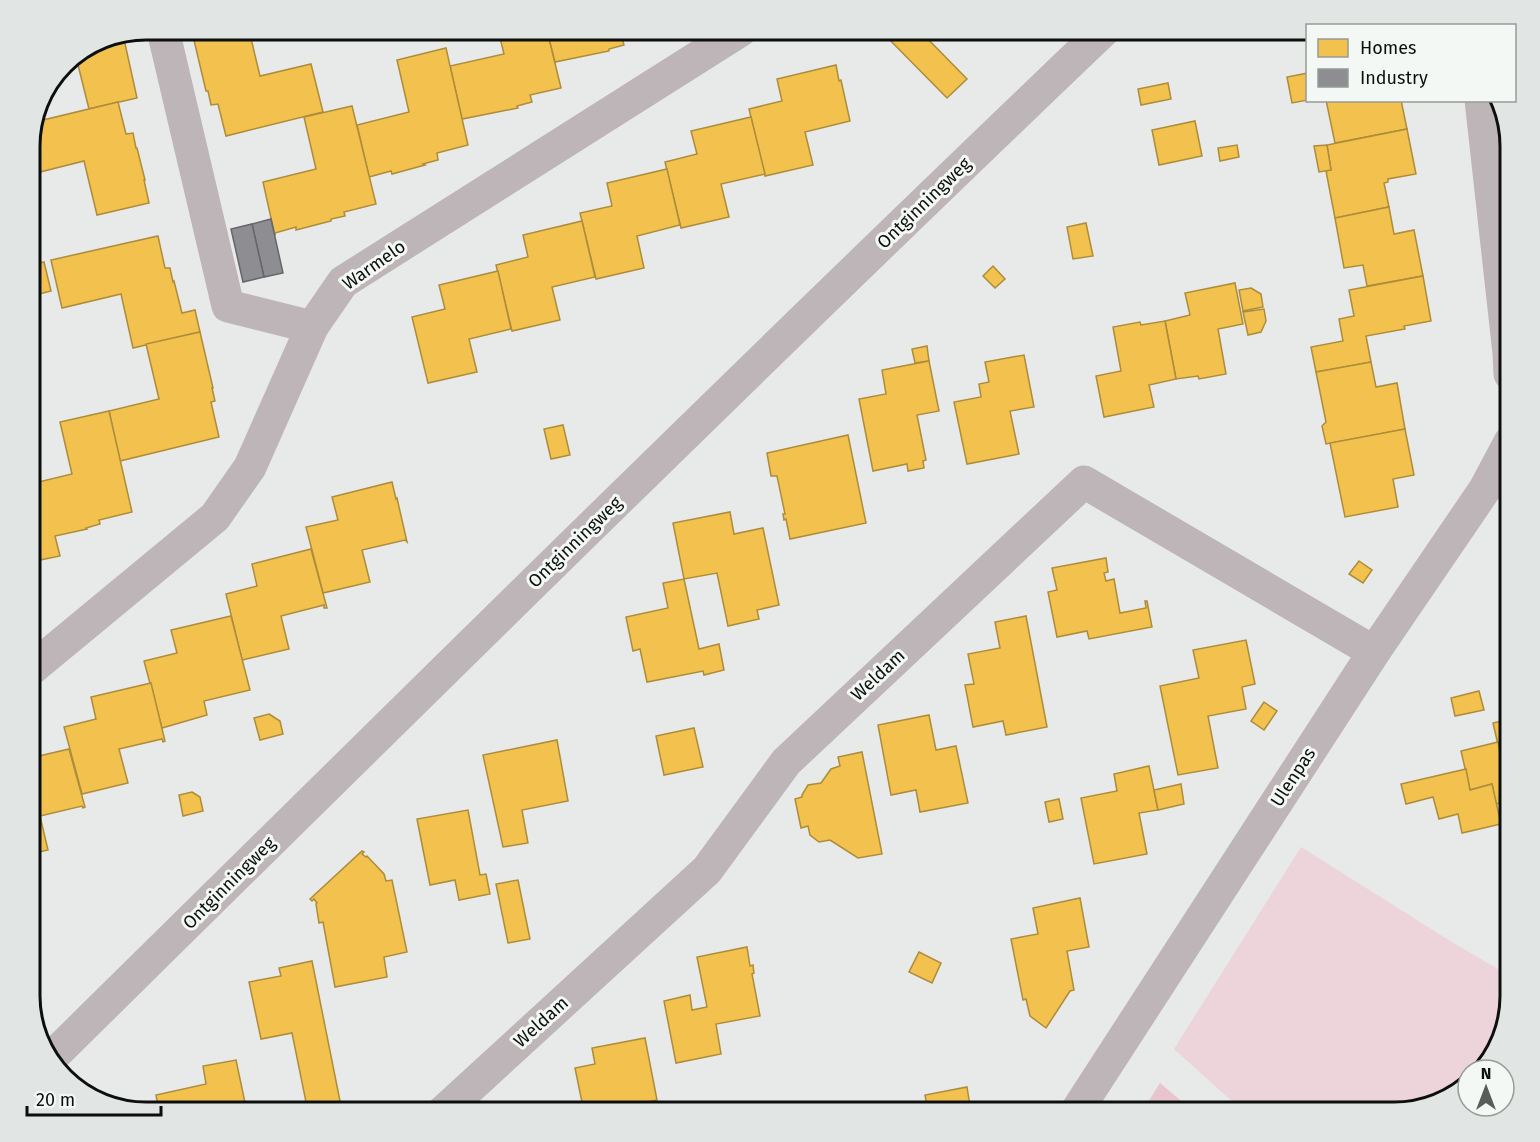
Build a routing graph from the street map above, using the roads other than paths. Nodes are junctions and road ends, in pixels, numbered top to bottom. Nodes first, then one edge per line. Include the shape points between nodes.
1 (165, 40) edge
2 (725, 40) edge
3 (1094, 40) edge
4 (1481, 102) edge
5 (1500, 272) edge
6 (312, 327) junction
7 (1500, 461) edge
8 (1374, 652) junction
9 (41, 661) edge
10 (57, 1052) edge
11 (454, 1102) edge
12 (1082, 1102) edge

1 - 6 street via 228,306
2 - 6 street, Warmelo via 343,282
3 - 10 street, Ontginningweg via 517,598
4 - 5 street
6 - 9 street, Warmelo via 250,467 215,517
7 - 8 street, Ulenpas
8 - 11 street, Weldam via 1084,482 786,762 707,870
8 - 12 street, Ulenpas

